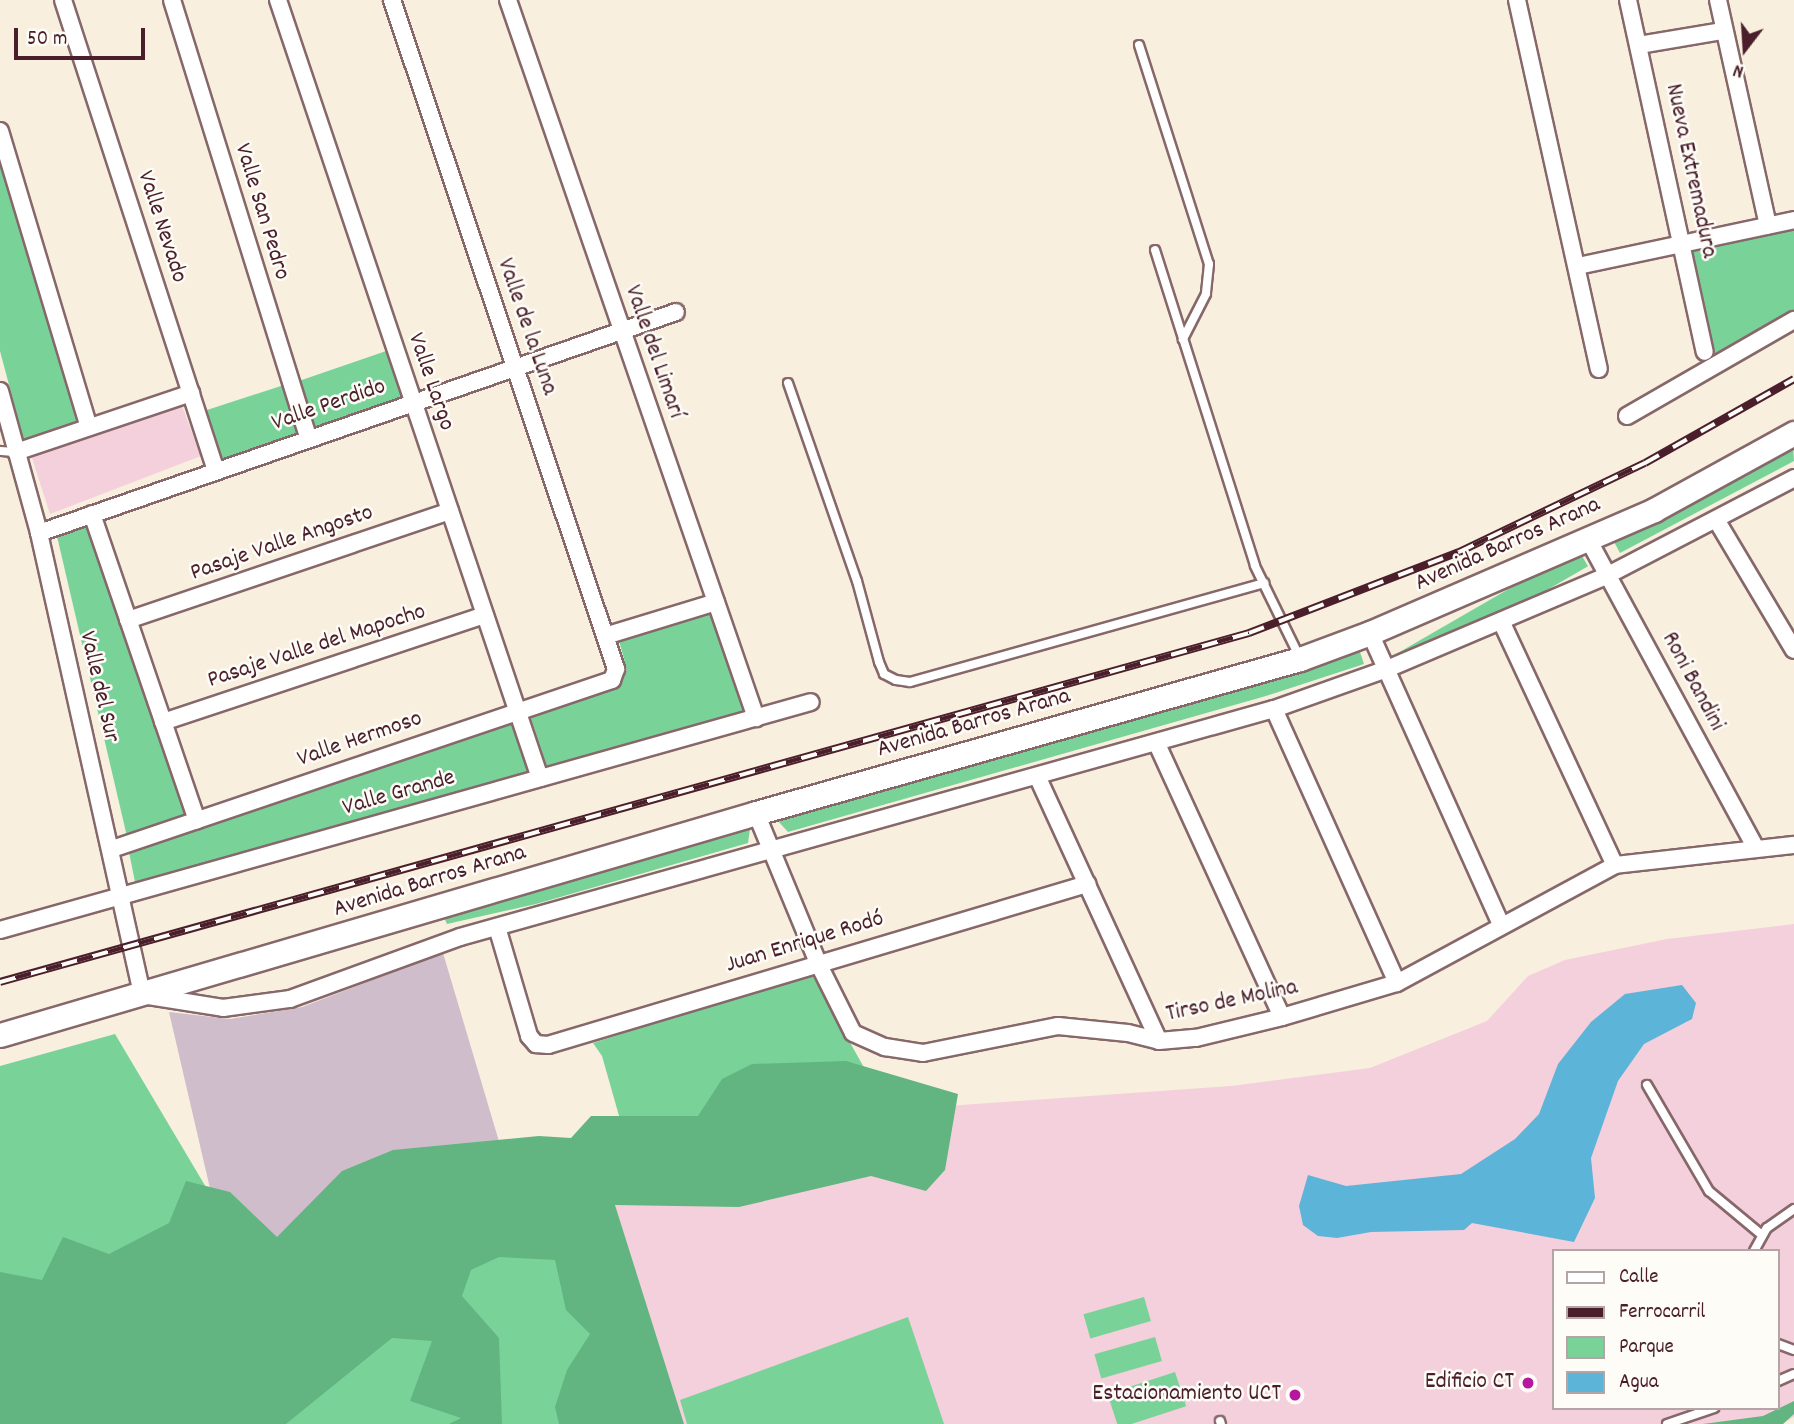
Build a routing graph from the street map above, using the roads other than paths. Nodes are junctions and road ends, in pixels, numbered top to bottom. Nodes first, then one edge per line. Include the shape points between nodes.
1 (63, 0) edge
2 (172, 0) edge
3 (278, 0) edge
4 (392, 0) edge
5 (508, 0) edge
6 (1517, 0) edge
7 (1628, 0) edge
8 (1718, 0) edge
9 (1723, 31) junction
10 (1139, 45) dead end
11 (1639, 45) junction
12 (0, 131) edge
13 (1794, 220) edge
14 (1768, 226) junction
15 (1682, 244) junction
16 (1155, 250) dead end
17 (1578, 266) junction
18 (676, 312) dead end
19 (1794, 320) edge
20 (622, 332) junction
21 (1183, 339) junction
22 (1705, 352) dead end
23 (515, 368) junction
24 (1599, 369) dead end
25 (788, 383) dead end
26 (0, 391) edge
27 (191, 393) junction
28 (413, 401) junction
29 (1627, 416) dead end
30 (89, 427) junction
31 (1794, 433) edge
32 (308, 437) junction
33 (8, 451) edge
34 (215, 469) junction
35 (1794, 478) edge
36 (450, 510) junction
37 (92, 513) junction
38 (1717, 521) junction
39 (39, 533) junction
40 (1588, 539) junction
41 (1608, 575) junction
42 (1264, 583) junction
43 (716, 602) junction
44 (485, 615) junction
45 (128, 620) junction
46 (1501, 621) junction
47 (1370, 634) junction
48 (605, 636) junction
49 (1794, 650) edge
50 (1300, 659) junction
51 (616, 669) joint
52 (1387, 669) junction
53 (811, 702) dead end
54 (1274, 709) junction
55 (517, 710) junction
56 (756, 719) junction
57 (163, 722) junction
58 (1157, 744) junction
59 (540, 778) junction
60 (1038, 778) junction
61 (756, 813) junction
62 (197, 820) junction
63 (1794, 845) edge
64 (1755, 848) junction
65 (112, 849) junction
66 (769, 850) junction
67 (1615, 865) junction
68 (1087, 884) junction
69 (121, 897) junction
70 (1501, 924) junction
71 (497, 928) junction
72 (0, 930) edge
73 (818, 962) junction
74 (1396, 983) junction
75 (142, 996) junction
76 (1282, 1017) junction
77 (0, 1035) edge
78 (1159, 1041) junction
79 (1647, 1085) dead end
80 (1794, 1209) edge
81 (1762, 1235) junction
82 (1755, 1249) edge
83 (1708, 1410) edge
84 (1667, 1424) edge

1 - 27 street, Valle Nevado
2 - 32 street, Valle San Pedro
3 - 28 street, Valle Largo
4 - 23 street, Valle de la Luna
5 - 20 street, Valle del Limarí
6 - 17 street
7 - 11 street, Nueva Extremadura
8 - 9 street
9 - 11 street
9 - 14 street
10 - 21 lane via 1209,264 1206,294
11 - 15 street, Nueva Extremadura
12 - 30 street
13 - 14 street
14 - 15 street
15 - 17 street
15 - 22 street, Nueva Extremadura
16 - 21 lane
17 - 24 street
18 - 20 street, Valle Perdido
19 - 29 street
20 - 23 street, Valle Perdido
20 - 43 street, Valle del Limarí
21 - 42 lane
23 - 28 street, Valle Perdido
23 - 48 street, Valle de la Luna
25 - 42 lane via 857,581 878,662 884,674 896,680 910,682
26 - 33 street, Valle del Sur
27 - 30 street
27 - 34 street, Valle Nevado
28 - 32 street, Valle Perdido
28 - 36 street, Valle Largo
30 - 33 street
31 - 40 main road, Avenida Barros Arana via 1654,510
32 - 34 street, Valle Perdido
33 - 39 street, Valle del Sur
34 - 37 street, Valle Perdido
35 - 38 street, Avenida Barros Arana
36 - 44 street, Valle Largo
36 - 45 street, Pasaje Valle Angosto
37 - 39 street, Valle Perdido
37 - 45 street
38 - 41 street, Avenida Barros Arana
38 - 49 street
39 - 65 street, Valle del Sur
40 - 41 street, Roni Bandini
40 - 47 main road, Avenida Barros Arana
41 - 46 street, Avenida Barros Arana
41 - 64 street, Roni Bandini
42 - 50 lane
43 - 48 street
43 - 56 street, Valle del Limarí
44 - 55 street, Valle Largo
44 - 57 street, Pasaje Valle del Mapocho
45 - 57 street
46 - 52 street, Avenida Barros Arana
46 - 67 street
47 - 50 main road, Avenida Barros Arana
47 - 52 street
48 - 51 street, Valle de la Luna
50 - 61 main road, Avenida Barros Arana
51 - 55 street, Valle Hermoso via 612,680
52 - 54 street, Avenida Barros Arana
52 - 70 street
53 - 56 street, Valle Grande
54 - 58 street, Avenida Barros Arana
54 - 74 street
55 - 59 street, Valle Largo
55 - 62 street, Valle Hermoso
56 - 59 street, Valle Grande
57 - 62 street
58 - 60 street, Avenida Barros Arana
58 - 76 street
59 - 69 street, Valle Grande
60 - 66 street, Avenida Barros Arana
60 - 68 street
61 - 66 street, Tirso de Molina
61 - 75 main road, Avenida Barros Arana
62 - 65 street, Valle Hermoso
63 - 64 street, Tirso de Molina
64 - 67 street, Tirso de Molina
65 - 69 street, Valle del Sur
66 - 71 street, Avenida Barros Arana
66 - 73 street, Tirso de Molina
67 - 70 street, Tirso de Molina
68 - 73 street, Juan Enrique Rodó
68 - 78 street
69 - 72 street, Valle Grande
69 - 75 street, Valle del Sur
70 - 74 street, Tirso de Molina
71 - 73 street, Juan Enrique Rodó via 529,1036 536,1044 548,1045
71 - 75 street, Avenida Barros Arana via 424,948 266,1005 223,1008
73 - 78 street, Tirso de Molina via 853,1033 904,1052 923,1054 1058,1026 1128,1032
74 - 76 street, Tirso de Molina
75 - 77 main road, Avenida Barros Arana
76 - 78 street, Tirso de Molina via 1196,1038
79 - 81 lane via 1709,1191
80 - 81 lane
81 - 82 lane
83 - 84 lane

